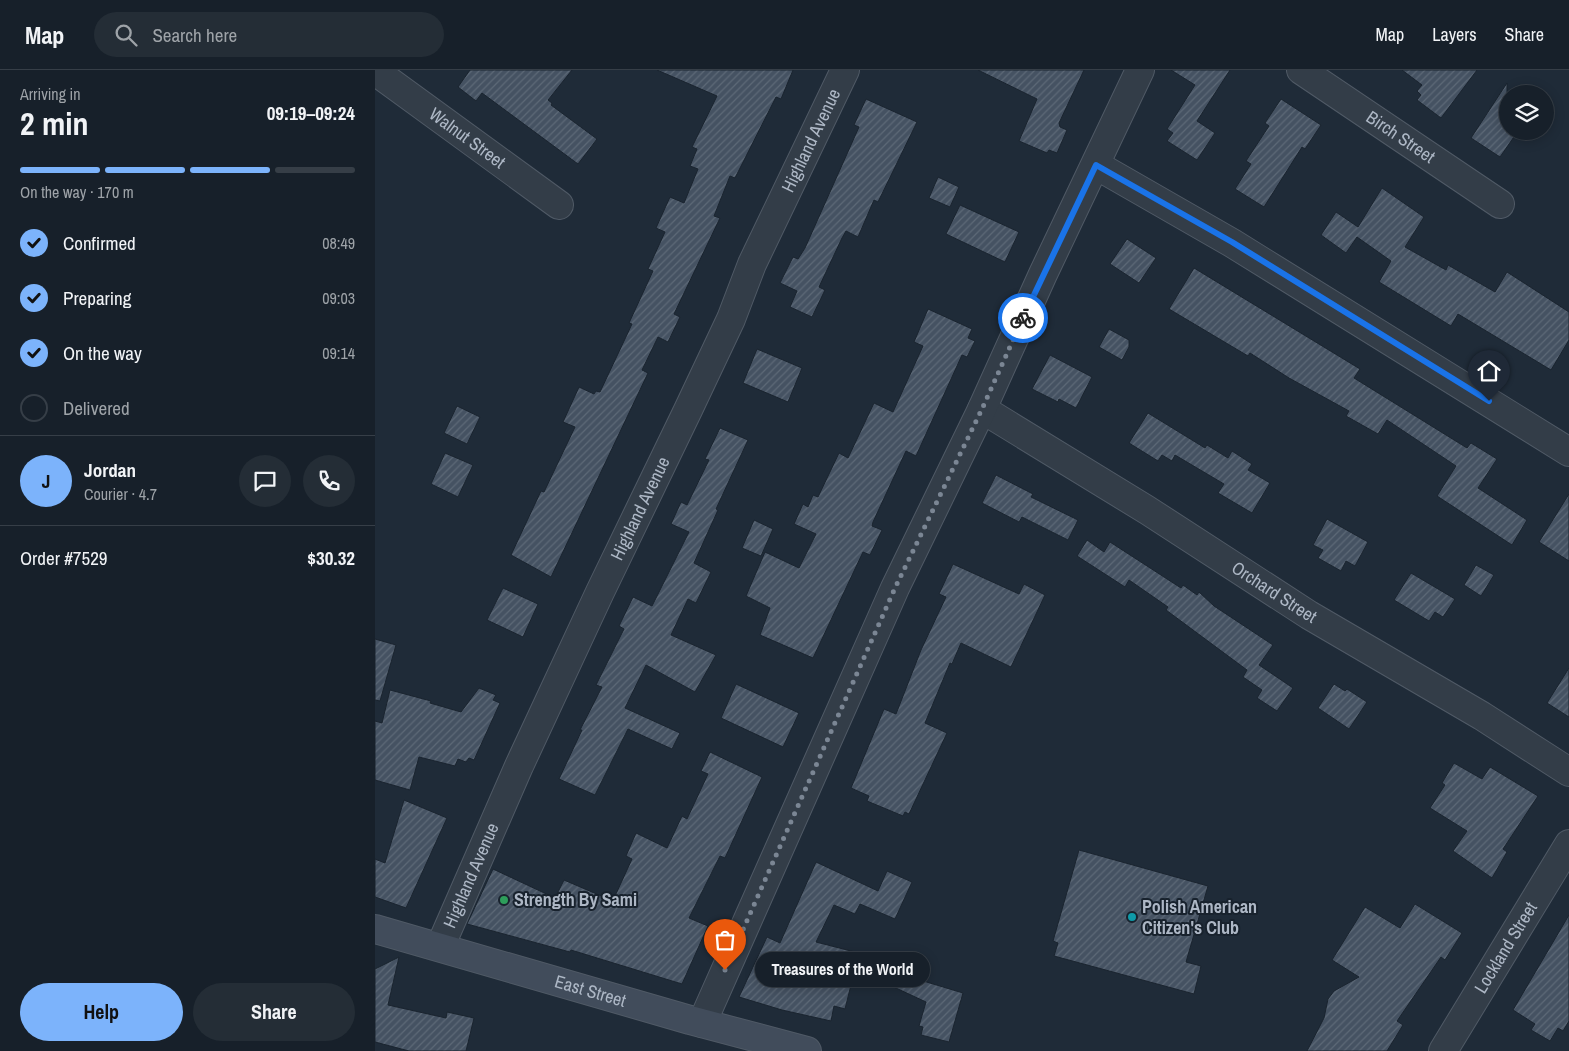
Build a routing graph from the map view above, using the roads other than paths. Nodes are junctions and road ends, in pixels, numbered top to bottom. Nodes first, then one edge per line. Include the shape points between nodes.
1 (845, 70) edge
2 (1141, 70) edge
3 (1301, 70) edge
4 (375, 71) edge
5 (1096, 165) junction
6 (559, 204) dead end
7 (1500, 204) dead end
8 (982, 409) junction
9 (1569, 452) edge
10 (1569, 772) edge
11 (1569, 844) edge
12 (375, 929) edge
13 (440, 947) junction
14 (702, 1023) junction
15 (748, 1044) edge
16 (807, 1051) edge
17 (1443, 1051) edge

1 - 13 street, Highland Avenue via 531,740
2 - 5 street
3 - 7 street, Birch Street
4 - 6 street, Walnut Street
5 - 8 street
5 - 9 street via 1232,242
8 - 10 street, Orchard Street via 1309,615 1482,716
8 - 14 street via 895,588
11 - 17 street, Lockland Street
12 - 13 main road, East Street
13 - 14 main road, East Street
14 - 15 main road, East Street
15 - 16 main road, East Street

